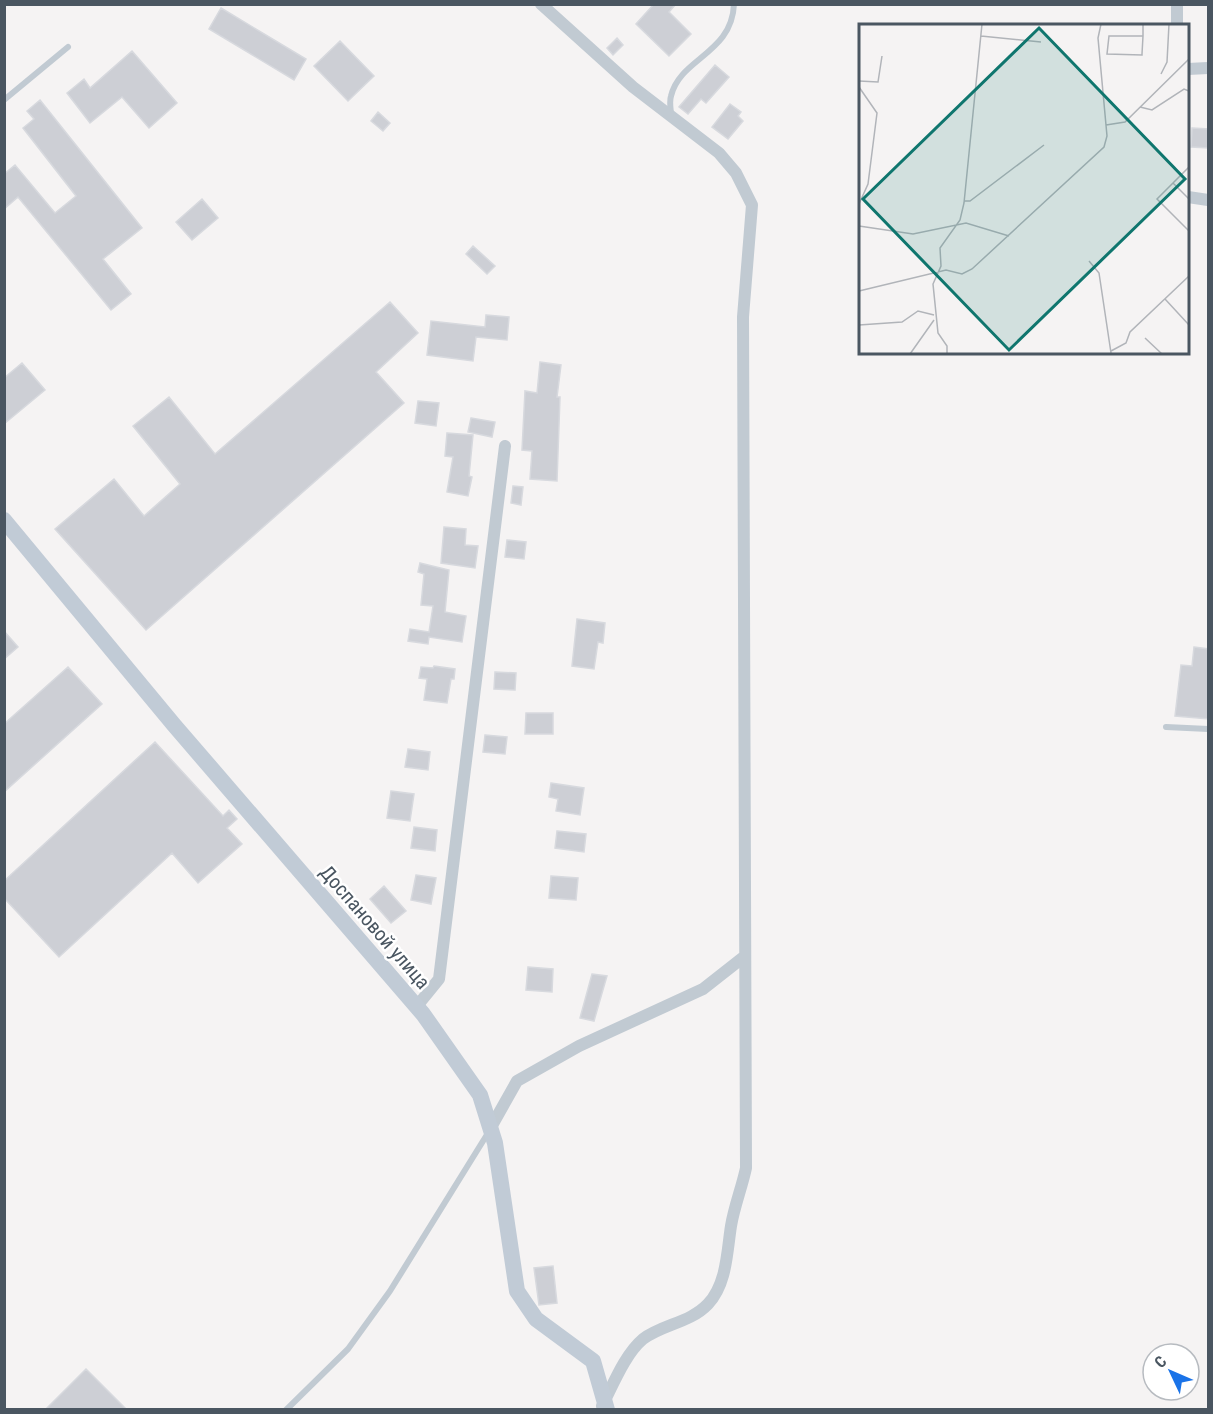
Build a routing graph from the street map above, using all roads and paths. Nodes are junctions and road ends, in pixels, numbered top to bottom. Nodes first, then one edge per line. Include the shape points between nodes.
1 (541, 4) edge
2 (734, 4) edge
3 (1177, 4) edge
4 (1177, 24) edge
5 (68, 47) dead end
6 (1209, 68) edge
7 (1189, 69) edge
8 (4, 100) edge
9 (671, 116) junction
10 (1189, 197) edge
11 (1209, 200) edge
12 (505, 446) dead end
13 (4, 520) edge
14 (1166, 726) dead end
15 (1209, 729) edge
16 (745, 956) junction
17 (417, 1006) junction
18 (490, 1129) junction
19 (604, 1407) edge
20 (286, 1410) edge

1 - 9 street
2 - 9 lane via 733,20 722,39 680,77 671,96
3 - 4 street
5 - 8 lane
6 - 7 street
9 - 16 street via 719,153 736,173 752,205 743,317
10 - 11 street
12 - 17 street via 440,979
13 - 17 street, Доспановой улица via 174,725
14 - 15 lane
16 - 18 street via 703,989 579,1046 517,1081
16 - 19 street via 746,1168 722,1277 709,1303 699,1312 644,1339 631,1354
17 - 18 street, Доспановой улица via 480,1095
18 - 19 street, Доспановой улица via 517,1291 536,1318 593,1361
18 - 20 lane via 390,1291 348,1349

